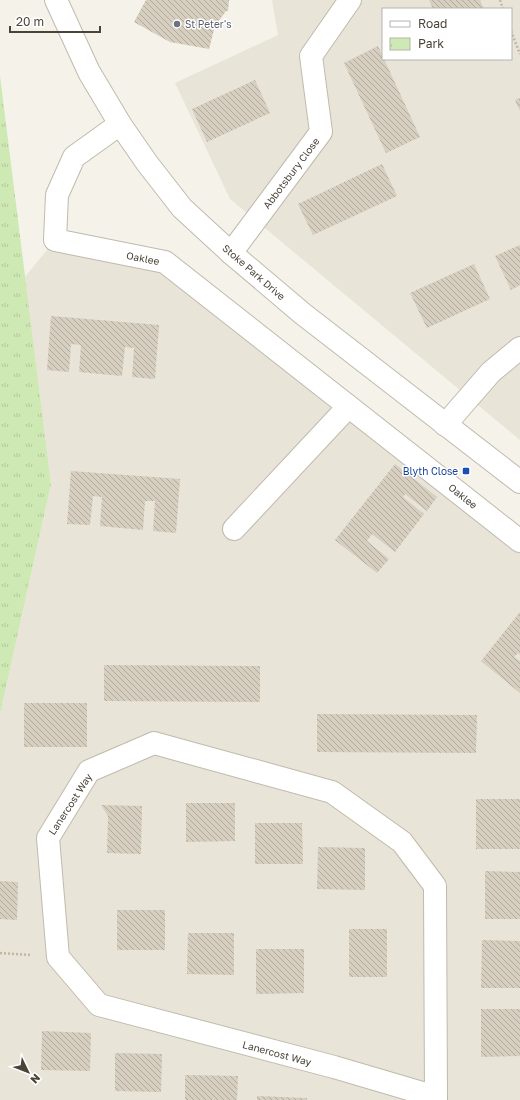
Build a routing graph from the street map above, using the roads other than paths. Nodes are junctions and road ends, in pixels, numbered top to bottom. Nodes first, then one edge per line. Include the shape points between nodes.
1 (56, 0) edge
2 (350, 0) edge
3 (120, 124) junction
4 (231, 253) junction
5 (520, 348) edge
6 (348, 407) junction
7 (444, 425) junction
8 (520, 482) edge
9 (234, 529) dead end
10 (520, 541) edge
11 (436, 1098) edge

1 - 3 street, Stoke Park Drive via 89,72
2 - 4 street, Abbotsbury Close via 311,56 321,132
3 - 4 street, Stoke Park Drive via 146,163 182,208
3 - 6 street, Oaklee via 74,157 57,195 56,240 165,262
4 - 7 street, Stoke Park Drive via 303,314
5 - 7 street via 491,372
6 - 9 street
6 - 10 street, Oaklee
7 - 8 street, Stoke Park Drive
11 - 11 street, Lanercost Way via 435,886 402,842 332,792 154,743 89,771 48,838 58,957 99,1005

